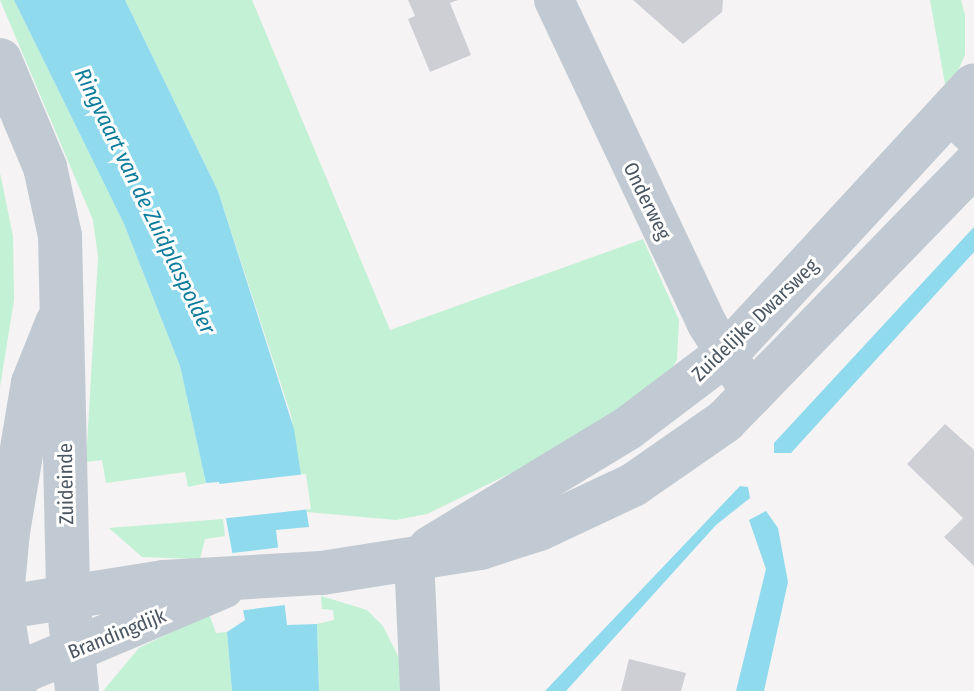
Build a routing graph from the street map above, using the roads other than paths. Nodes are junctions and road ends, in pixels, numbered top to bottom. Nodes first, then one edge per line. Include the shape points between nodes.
1 (554, 0) edge
2 (0, 60) edge
3 (966, 111) edge
4 (974, 165) edge
5 (59, 317) junction
6 (727, 353) junction
7 (753, 396) junction
8 (414, 558) junction
9 (264, 580) junction
10 (68, 596) junction
11 (0, 608) edge
12 (76, 671) edge
13 (9, 683) edge
14 (420, 691) edge

1 - 6 street, Onderweg
2 - 5 street, Zuideinde via 52,191 62,267
3 - 6 street, Zuidelijke Dwarsweg
4 - 7 street, Zuidelijke Dwarsweg
5 - 10 street, Zuideinde
5 - 11 street, Zuideinde via 30,395
6 - 7 street, Onderweg
6 - 8 street, Zuidelijke Dwarsweg via 628,428
7 - 8 street, Zuidelijke Dwarsweg via 673,461 604,499 508,540
8 - 9 street, Zuidelijke Dwarsweg
8 - 14 street
9 - 10 street, Brandingdijk via 164,582
9 - 12 street, Brandingdijk
10 - 11 street, Brandingdijk
10 - 12 street, Zuideinde
11 - 13 street, Zuideinde
12 - 13 street, Brandingdijk

